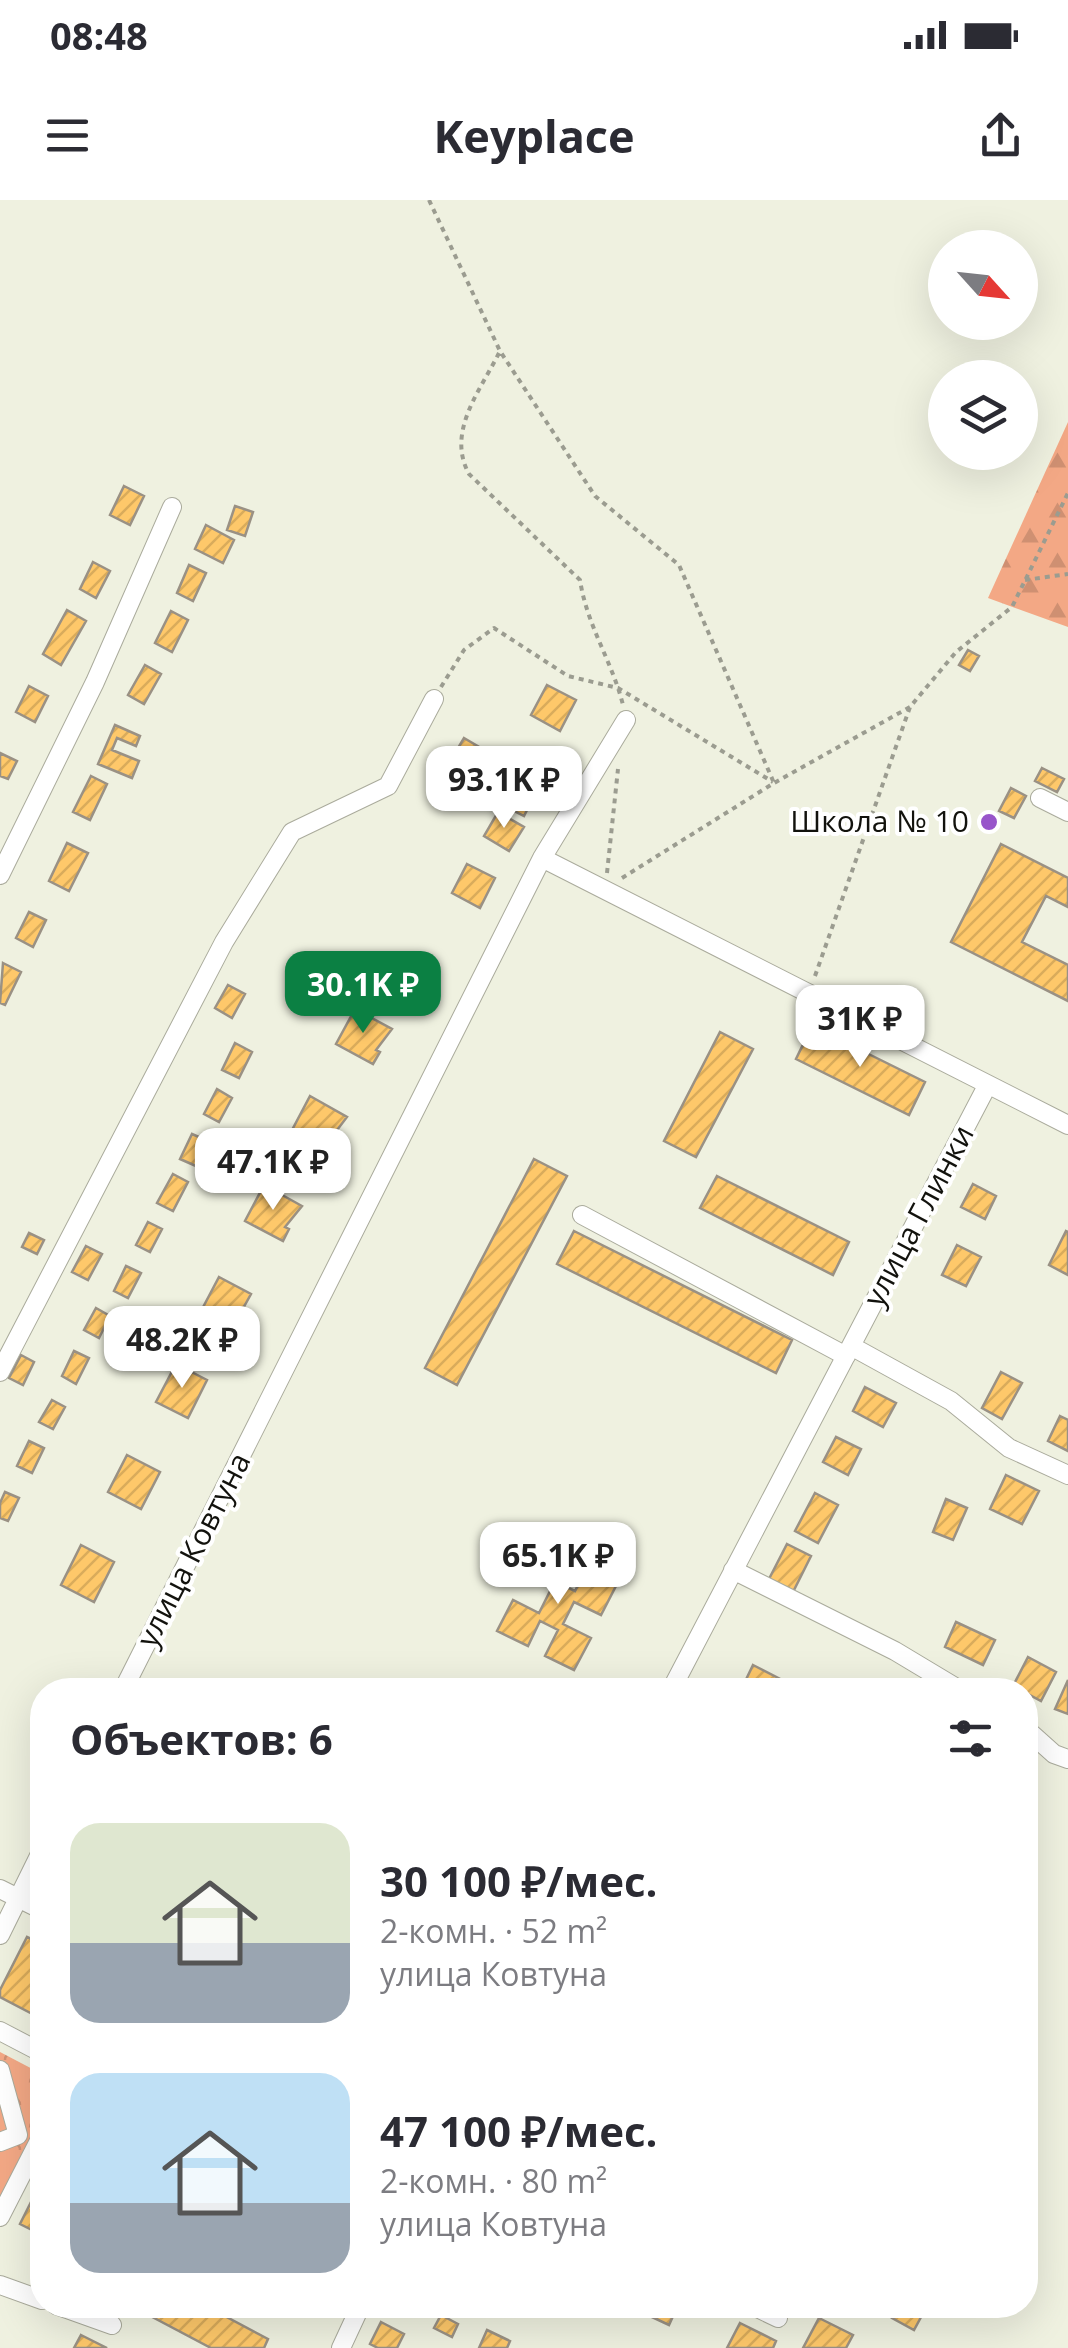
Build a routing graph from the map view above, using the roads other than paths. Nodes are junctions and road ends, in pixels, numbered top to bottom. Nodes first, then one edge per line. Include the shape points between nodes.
1 (172, 507) dead end
2 (434, 699) road end
3 (626, 720) road end
4 (1040, 798) dead end
5 (1068, 812) edge
6 (542, 858) junction
7 (0, 875) edge
8 (987, 1086) junction
9 (1068, 1125) edge
10 (582, 1216) dead end
11 (848, 1351) junction
12 (0, 1372) edge
13 (1068, 1475) edge
14 (733, 1570) junction
15 (129, 1678) edge
16 (677, 1678) edge
17 (940, 1678) edge
18 (1038, 1740) edge
19 (1068, 1758) edge
20 (30, 1874) edge
21 (0, 1889) edge
22 (18, 1898) junction
23 (30, 1904) edge
24 (0, 1936) edge
25 (0, 2031) edge
26 (30, 2047) edge
27 (0, 2070) edge
28 (18, 2135) junction
29 (30, 2138) edge
30 (0, 2142) edge
31 (30, 2159) edge
32 (0, 2217) edge
33 (0, 2284) edge
34 (30, 2295) edge
35 (92, 2318) edge
36 (355, 2318) edge
37 (112, 2325) dead end
38 (341, 2348) edge

1 - 7 street
2 - 12 street via 388,786 292,832 224,942
3 - 6 street, улица Ковтуна
4 - 5 street
6 - 8 street
6 - 15 street, улица Ковтуна
8 - 9 street
8 - 11 street, улица Глинки
10 - 11 street
11 - 13 street via 952,1401 1009,1448
11 - 14 street, улица Глинки
14 - 16 street, улица Глинки
14 - 17 street
18 - 19 street
20 - 22 street
21 - 22 street
22 - 23 street
22 - 24 street
25 - 26 street
27 - 28 street
28 - 29 street
28 - 30 street
31 - 32 street
33 - 34 street
35 - 37 street
36 - 38 street

